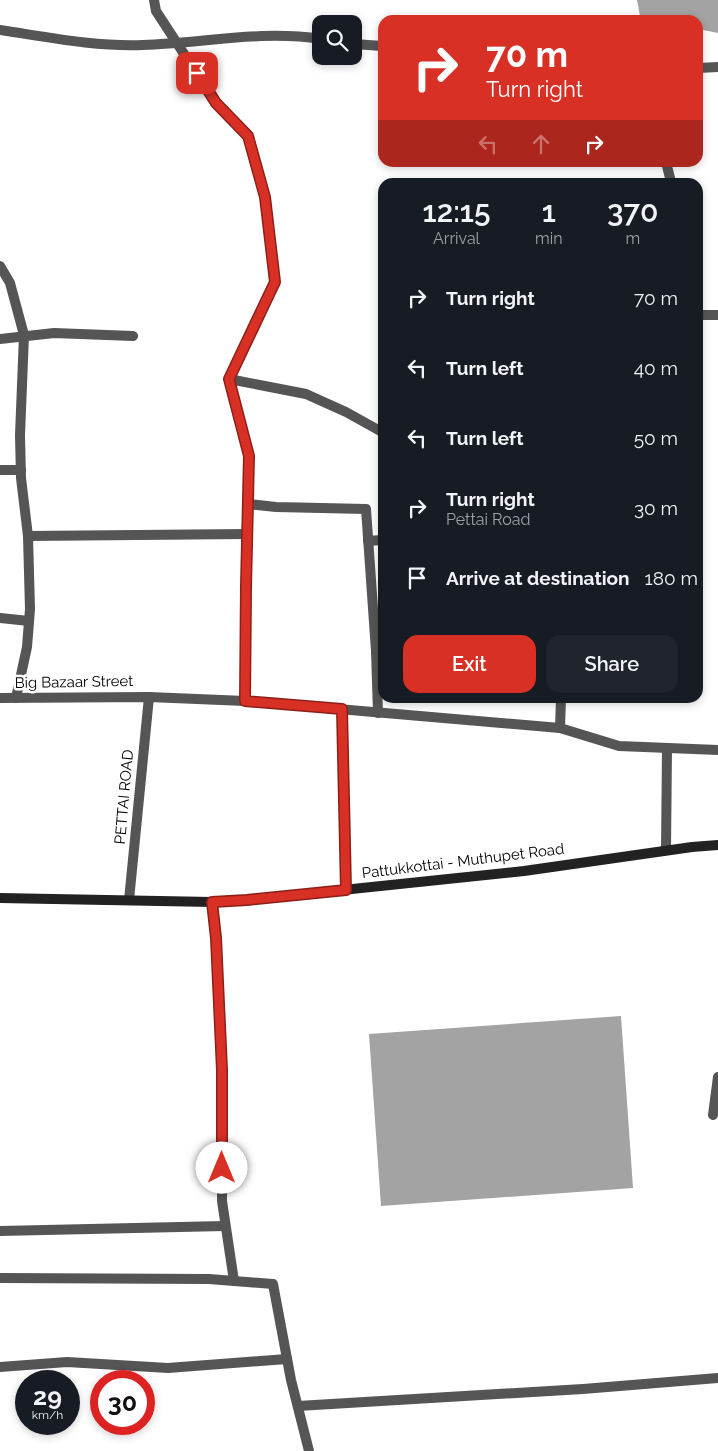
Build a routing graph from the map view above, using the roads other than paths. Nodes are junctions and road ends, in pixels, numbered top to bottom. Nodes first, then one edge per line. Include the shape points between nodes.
1 (154, 0) edge
2 (0, 30) edge
3 (312, 38) edge
4 (177, 42) junction
5 (362, 45) edge
6 (378, 46) edge
7 (718, 67) edge
8 (703, 68) edge
9 (0, 266) edge
10 (703, 315) edge
11 (718, 315) edge
12 (24, 336) junction
13 (133, 336) dead end
14 (0, 338) edge
15 (229, 379) junction
16 (378, 430) edge
17 (0, 470) edge
18 (21, 470) junction
19 (248, 504) junction
20 (247, 534) junction
21 (28, 536) junction
22 (368, 540) junction
23 (378, 540) edge
24 (0, 618) edge
25 (29, 621) junction
26 (149, 697) junction
27 (0, 698) edge
28 (16, 698) junction
29 (245, 701) junction
30 (561, 703) edge
31 (342, 709) junction
32 (378, 713) junction
33 (560, 728) junction
34 (667, 748) junction
35 (718, 750) edge
36 (718, 845) edge
37 (666, 850) junction
38 (346, 890) junction
39 (0, 898) edge
40 (130, 900) junction
41 (212, 902) junction
42 (718, 1077) edge
43 (713, 1115) dead end
44 (225, 1226) junction
45 (0, 1231) edge
46 (0, 1278) edge
47 (234, 1281) junction
48 (287, 1359) junction
49 (0, 1367) edge
50 (718, 1378) edge
51 (298, 1406) junction
52 (309, 1451) edge

1 - 4 street via 156,11
2 - 4 street via 117,45
3 - 4 street via 293,35 228,37
4 - 15 street via 216,103 248,136 265,197 275,282
5 - 6 street
7 - 8 street
9 - 12 street via 10,283
10 - 11 street
12 - 13 street via 54,333
12 - 14 street
12 - 18 street
15 - 16 street via 306,394
15 - 19 street via 249,456
17 - 18 street
18 - 21 street
19 - 20 street
19 - 22 street via 366,509
20 - 21 street
20 - 29 street
21 - 25 street
22 - 23 street
22 - 32 street
24 - 25 street
25 - 28 street
26 - 28 street, Big Bazaar Street
26 - 29 street
26 - 40 street, PETTAI ROAD
27 - 28 street, Big Bazaar Street
29 - 31 street
30 - 33 street
31 - 32 street
31 - 38 street
32 - 33 street
33 - 34 street via 619,746
34 - 35 street
34 - 37 street
36 - 37 main road, Pattukkottai - Muthupet Road
37 - 38 main road, Pattukkottai - Muthupet Road via 524,871
38 - 41 main road, Pattukkottai - Muthupet Road
39 - 40 main road, Pattukkottai - Muthupet Road
40 - 41 main road, Pattukkottai - Muthupet Road
41 - 44 street via 222,1070 222,1201
42 - 43 street
44 - 45 street
44 - 47 street
46 - 47 street
47 - 48 street via 273,1284
48 - 49 street via 168,1368 68,1362
48 - 51 street
50 - 51 street
51 - 52 street

